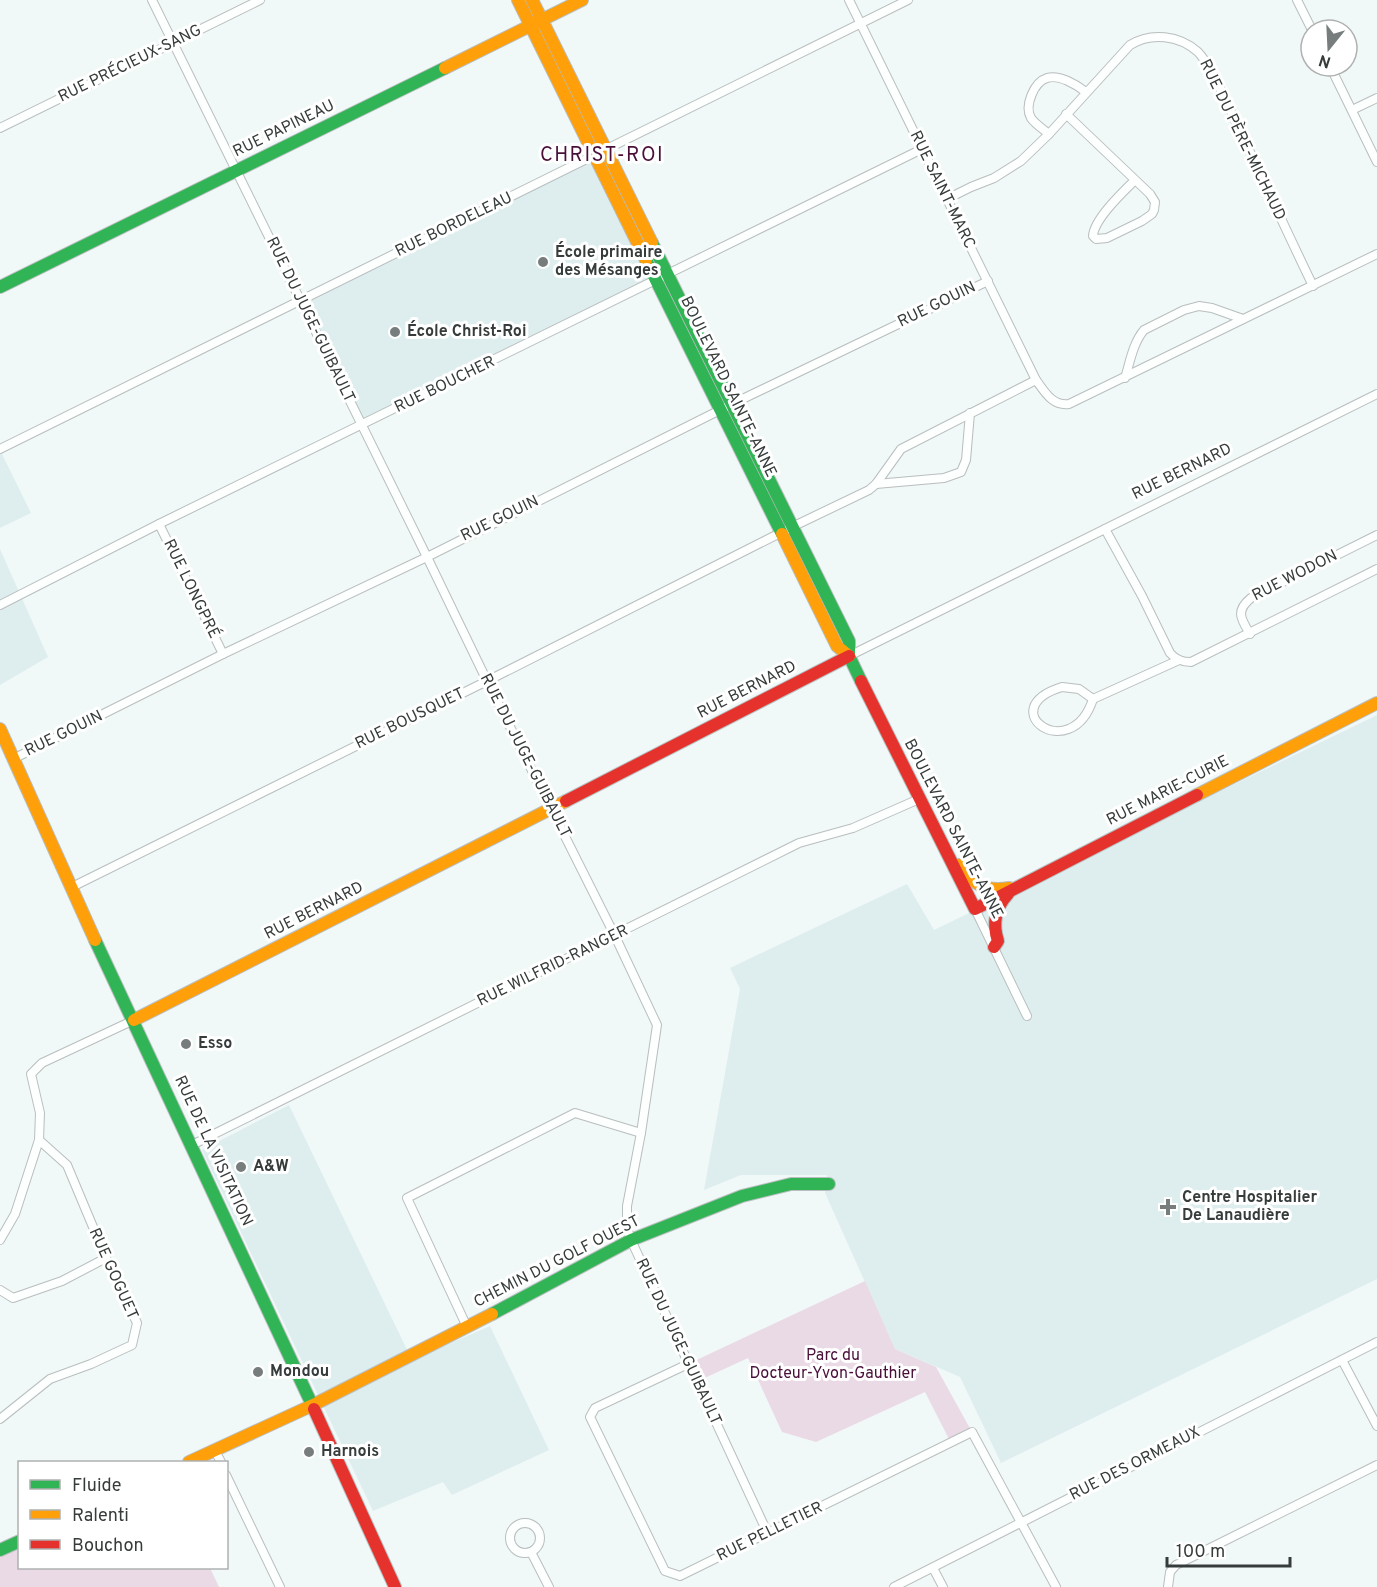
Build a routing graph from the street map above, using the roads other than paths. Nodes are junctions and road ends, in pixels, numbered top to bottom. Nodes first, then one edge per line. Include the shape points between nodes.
1 (152, 0) edge
2 (260, 0) edge
3 (518, 0) edge
4 (532, 0) edge
5 (582, 0) edge
6 (849, 0) edge
7 (908, 0) edge
8 (1297, 0) edge
9 (1306, 18) edge
10 (536, 23) junction
11 (860, 23) junction
12 (173, 43) junction
13 (1336, 78) edge
14 (1086, 92) junction
15 (1377, 98) edge
16 (1352, 110) junction
17 (1066, 114) junction
18 (0, 128) edge
19 (1048, 134) junction
20 (606, 149) junction
21 (922, 149) junction
22 (594, 155) junction
23 (1377, 162) edge
24 (236, 171) junction
25 (1135, 180) junction
26 (947, 199) junction
27 (1377, 254) edge
28 (668, 274) junction
29 (656, 280) junction
30 (987, 281) junction
31 (1313, 286) junction
32 (0, 287) edge
33 (301, 301) junction
34 (1243, 319) junction
35 (1125, 378) junction
36 (1036, 380) junction
37 (1377, 394) edge
38 (732, 404) junction
39 (720, 410) junction
40 (970, 413) junction
41 (362, 426) junction
42 (0, 449) edge
43 (876, 484) junction
44 (159, 524) junction
45 (1105, 529) junction
46 (786, 530) junction
47 (1377, 535) edge
48 (427, 556) junction
49 (1377, 569) edge
50 (0, 605) edge
51 (1250, 634) junction
52 (223, 654) junction
53 (849, 656) junction
54 (1179, 660) junction
55 (487, 681) junction
56 (1093, 699) junction
57 (1377, 703) edge
58 (0, 729) edge
59 (13, 759) junction
60 (919, 799) junction
61 (551, 808) junction
62 (946, 851) junction
63 (1019, 885) junction
64 (72, 887) junction
65 (975, 909) junction
66 (615, 936) junction
67 (994, 947) junction
68 (1027, 1016) dead end
69 (134, 1020) junction
70 (641, 1133) junction
71 (39, 1140) junction
72 (192, 1145) junction
73 (830, 1184) dead end
74 (0, 1240) edge
75 (630, 1240) junction
76 (105, 1258) junction
77 (0, 1290) edge
78 (467, 1327) junction
79 (1377, 1342) edge
80 (1342, 1360) junction
81 (688, 1364) junction
82 (312, 1406) junction
83 (0, 1419) edge
84 (1377, 1426) edge
85 (215, 1451) junction
86 (191, 1461) edge
87 (220, 1461) edge
88 (1377, 1465) edge
89 (228, 1479) edge
90 (1021, 1522) junction
91 (768, 1534) junction
92 (18, 1542) edge
93 (0, 1550) edge
94 (531, 1552) dead end
95 (933, 1568) junction
96 (280, 1587) edge
97 (395, 1587) edge
98 (549, 1587) edge
99 (894, 1587) edge
100 (943, 1587) edge
101 (1056, 1587) edge
102 (1167, 1587) edge

1 - 12 street, RUE DU JUGE-GUIBAULT
2 - 12 street, RUE PRÉCIEUX-SANG
3 - 10 street, BOULEVARD SAINTE-ANNE
4 - 10 street, BOULEVARD SAINTE-ANNE
5 - 10 street, RUE PAPINEAU
6 - 11 street, RUE SAINT-MARC
7 - 11 street, RUE BORDELEAU
8 - 9 street
10 - 20 street, BOULEVARD SAINTE-ANNE
10 - 22 street, BOULEVARD SAINTE-ANNE
10 - 24 street, RUE PAPINEAU
11 - 20 street, RUE BORDELEAU
11 - 21 street, RUE SAINT-MARC
12 - 18 street, RUE PRÉCIEUX-SANG
12 - 24 street, RUE DU JUGE-GUIBAULT
13 - 16 street
14 - 17 street, RUE DU PÈRE-MICHAUD
14 - 19 street via 1072,82 1055,78 1046,78 1038,85 1030,95 1030,113
14 - 31 street, RUE DU PÈRE-MICHAUD via 1140,39 1165,37 1196,50 1222,92
15 - 16 street
16 - 23 street
17 - 19 street, RUE DU PÈRE-MICHAUD
17 - 25 street
19 - 26 street, RUE DU PÈRE-MICHAUD via 1021,161
20 - 22 street, RUE BORDELEAU
20 - 28 street, BOULEVARD SAINTE-ANNE
21 - 26 street, RUE SAINT-MARC
21 - 28 street, RUE BOUCHER
22 - 29 street, BOULEVARD SAINTE-ANNE
22 - 33 street, RUE BORDELEAU
24 - 32 street, RUE PAPINEAU
24 - 33 street, RUE DU JUGE-GUIBAULT
25 - 25 street via 1155,202 1152,214 1107,238 1096,239 1093,236 1098,222
26 - 30 street, RUE SAINT-MARC
27 - 31 street
28 - 29 street, RUE BOUCHER
28 - 38 street, BOULEVARD SAINTE-ANNE
29 - 39 street, BOULEVARD SAINTE-ANNE
29 - 41 street, RUE BOUCHER
30 - 36 street, RUE SAINT-MARC
30 - 38 street, RUE GOUIN
31 - 34 street
33 - 41 street, RUE DU JUGE-GUIBAULT
33 - 42 street, RUE BORDELEAU
34 - 35 street
34 - 35 street via 1203,306 1185,309 1140,335
35 - 36 street via 1061,405
36 - 40 street, RUE BOUSQUET
37 - 45 street, RUE BERNARD
38 - 39 street, RUE GOUIN
38 - 46 street, BOULEVARD SAINTE-ANNE
39 - 46 street, BOULEVARD SAINTE-ANNE
39 - 48 street, RUE GOUIN
40 - 43 street, RUE BOUSQUET via 902,449
40 - 43 street, RUE BOUSQUET via 966,460 961,472 944,478
41 - 44 street, RUE BOUCHER
41 - 48 street, RUE DU JUGE-GUIBAULT
43 - 46 street, RUE BOUSQUET
44 - 50 street, RUE BOUCHER
44 - 52 street, RUE LONGPRÉ
45 - 53 street, RUE BERNARD
45 - 54 street via 1170,653
46 - 53 street, BOULEVARD SAINTE-ANNE via 849,641
46 - 55 street, RUE BOUSQUET
47 - 51 street, RUE WODON via 1246,602 1240,618
48 - 52 street, RUE GOUIN
48 - 55 street, RUE DU JUGE-GUIBAULT
49 - 51 street, RUE WODON
51 - 54 street, RUE WODON via 1191,662
52 - 59 street, RUE GOUIN
53 - 60 street, BOULEVARD SAINTE-ANNE
53 - 61 street, RUE BERNARD
54 - 56 street, RUE WODON
55 - 61 street, RUE DU JUGE-GUIBAULT
55 - 64 street, RUE BOUSQUET
56 - 56 street via 1079,689 1062,687 1040,698 1033,714 1037,723 1048,730 1062,731 1081,719
57 - 63 street, RUE MARIE-CURIE
58 - 59 street, RUE DE LA VISITATION
59 - 64 street, RUE DE LA VISITATION
60 - 62 street, BOULEVARD SAINTE-ANNE
60 - 66 street, RUE WILFRID-RANGER via 853,828 799,843
61 - 66 street, RUE DU JUGE-GUIBAULT
61 - 69 street, RUE BERNARD
62 - 63 street via 980,887 996,890
62 - 65 street, BOULEVARD SAINTE-ANNE
63 - 65 street, RUE MARIE-CURIE
63 - 67 street via 1003,898 997,910 993,930 998,941
64 - 69 street, RUE DE LA VISITATION
65 - 67 street, BOULEVARD SAINTE-ANNE
66 - 70 street, RUE DU JUGE-GUIBAULT via 657,1025
66 - 72 street, RUE WILFRID-RANGER
67 - 68 street, BOULEVARD SAINTE-ANNE
69 - 71 street via 42,1063 32,1074 40,1113
69 - 72 street, RUE DE LA VISITATION
70 - 75 street, RUE DU JUGE-GUIBAULT via 627,1206
70 - 78 street via 575,1113 406,1198
71 - 74 street via 15,1214
71 - 76 street, RUE GOGUET via 67,1165
72 - 82 street, RUE DE LA VISITATION
73 - 75 street, CHEMIN DU GOLF OUEST via 791,1184 766,1189
75 - 78 street, CHEMIN DU GOLF OUEST
75 - 81 street, RUE DU JUGE-GUIBAULT
76 - 77 street via 62,1281 13,1298
76 - 83 street, RUE GOGUET via 137,1323 132,1345 50,1379
78 - 82 street, CHEMIN DU GOLF OUEST
79 - 80 street, RUE DES ORMEAUX
80 - 84 street
80 - 90 street, RUE DES ORMEAUX
81 - 91 street, RUE DU JUGE-GUIBAULT
81 - 91 street, RUE PELLETIER via 595,1408 590,1417 665,1570 680,1576
82 - 85 street, CHEMIN DU GOLF OUEST
82 - 97 street, RUE DE LA VISITATION
85 - 86 street, CHEMIN DU GOLF OUEST
85 - 87 street
88 - 102 street via 1176,1565
89 - 96 street
90 - 91 street, RUE PELLETIER via 972,1432
90 - 95 street, RUE DES ORMEAUX
90 - 101 street, RUE PELLETIER
92 - 93 street
94 - 98 street
95 - 99 street, RUE DES ORMEAUX
95 - 100 street

